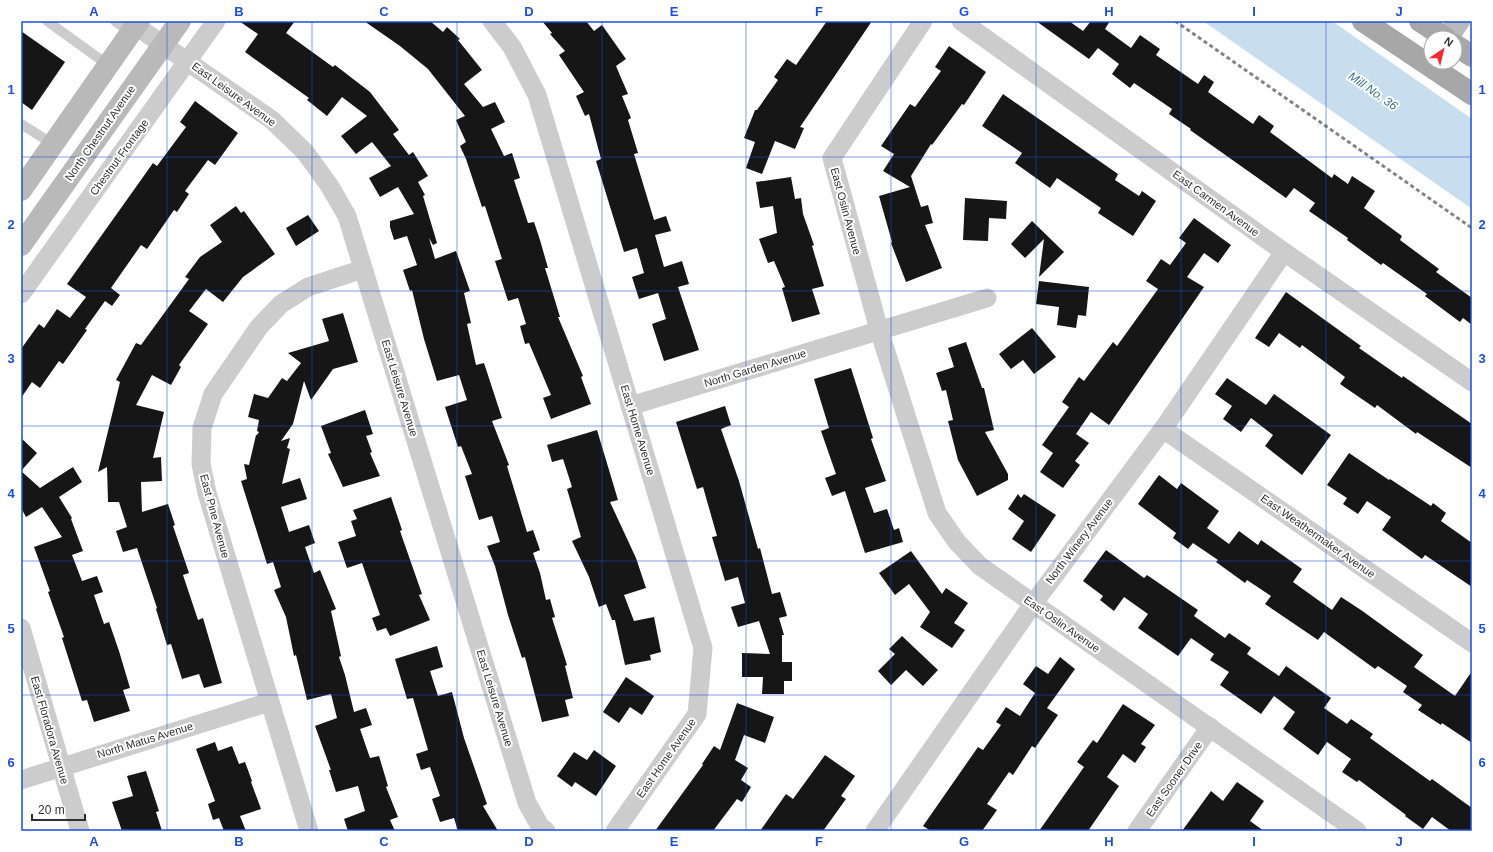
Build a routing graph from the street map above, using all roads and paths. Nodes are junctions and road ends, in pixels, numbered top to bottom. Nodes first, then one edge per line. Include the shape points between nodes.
1 (47, 21) edge
2 (180, 21) edge
3 (216, 21) edge
4 (492, 21) edge
5 (923, 21) edge
6 (961, 21) edge
7 (1363, 21) edge
8 (1420, 21) edge
9 (1459, 21) edge
10 (130, 25) edge
11 (1434, 30) edge
12 (1452, 30) edge
13 (164, 44) junction
14 (1463, 50) edge
15 (1472, 56) edge
16 (1423, 59) edge
17 (188, 61) junction
18 (108, 65) junction
19 (1439, 70) edge
20 (1472, 94) edge
21 (21, 124) edge
22 (53, 144) junction
23 (21, 190) edge
24 (21, 245) edge
25 (1284, 252) junction
26 (363, 269) junction
27 (21, 294) edge
28 (987, 298) dead end
29 (879, 330) junction
30 (1472, 382) edge
31 (630, 406) junction
32 (1163, 429) junction
33 (1033, 604) junction
34 (21, 628) edge
35 (1472, 644) edge
36 (269, 702) junction
37 (1210, 727) junction
38 (60, 766) junction
39 (21, 780) edge
40 (80, 831) edge
41 (309, 831) edge
42 (546, 831) edge
43 (615, 831) edge
44 (875, 831) edge
45 (1137, 831) edge
46 (1357, 831) edge

1 - 18 lane
2 - 13 main road, North Chestnut Avenue
3 - 17 street, Chestnut Frontage
4 - 31 street, East Home Avenue via 512,47 538,95
5 - 29 street, East Oslin Avenue via 832,158
6 - 25 street, East Carmen Avenue
7 - 16 main road
8 - 11 main road
9 - 12 main road
10 - 13 street, East Leisure Avenue
10 - 18 main road
13 - 17 street, East Leisure Avenue
13 - 24 main road, North Chestnut Avenue
14 - 15 main road
17 - 26 street, East Leisure Avenue via 272,120 305,152 347,216
17 - 27 street, Chestnut Frontage
18 - 22 main road
19 - 20 main road
21 - 22 lane
22 - 23 main road
25 - 30 street, East Carmen Avenue
25 - 32 street, North Winery Avenue
26 - 36 street, East Pine Avenue via 308,287 281,304 259,327 212,394 202,428 201,464 206,493
26 - 42 street, East Leisure Avenue via 527,803 540,826
28 - 29 street
29 - 31 street, North Garden Avenue
29 - 33 street, East Oslin Avenue via 937,513 957,542 980,566
31 - 43 street, East Home Avenue via 703,648 697,714
32 - 33 street, North Winery Avenue
32 - 35 street, East Weathermaker Avenue
33 - 37 street, East Oslin Avenue
33 - 44 street, North Winery Avenue
34 - 38 street, East Floradora Avenue
36 - 38 street, North Matus Avenue
36 - 41 street, East Pine Avenue
37 - 45 street, East Sooner Drive
37 - 46 street, East Oslin Avenue
38 - 39 street, North Matus Avenue
38 - 40 street, East Floradora Avenue

